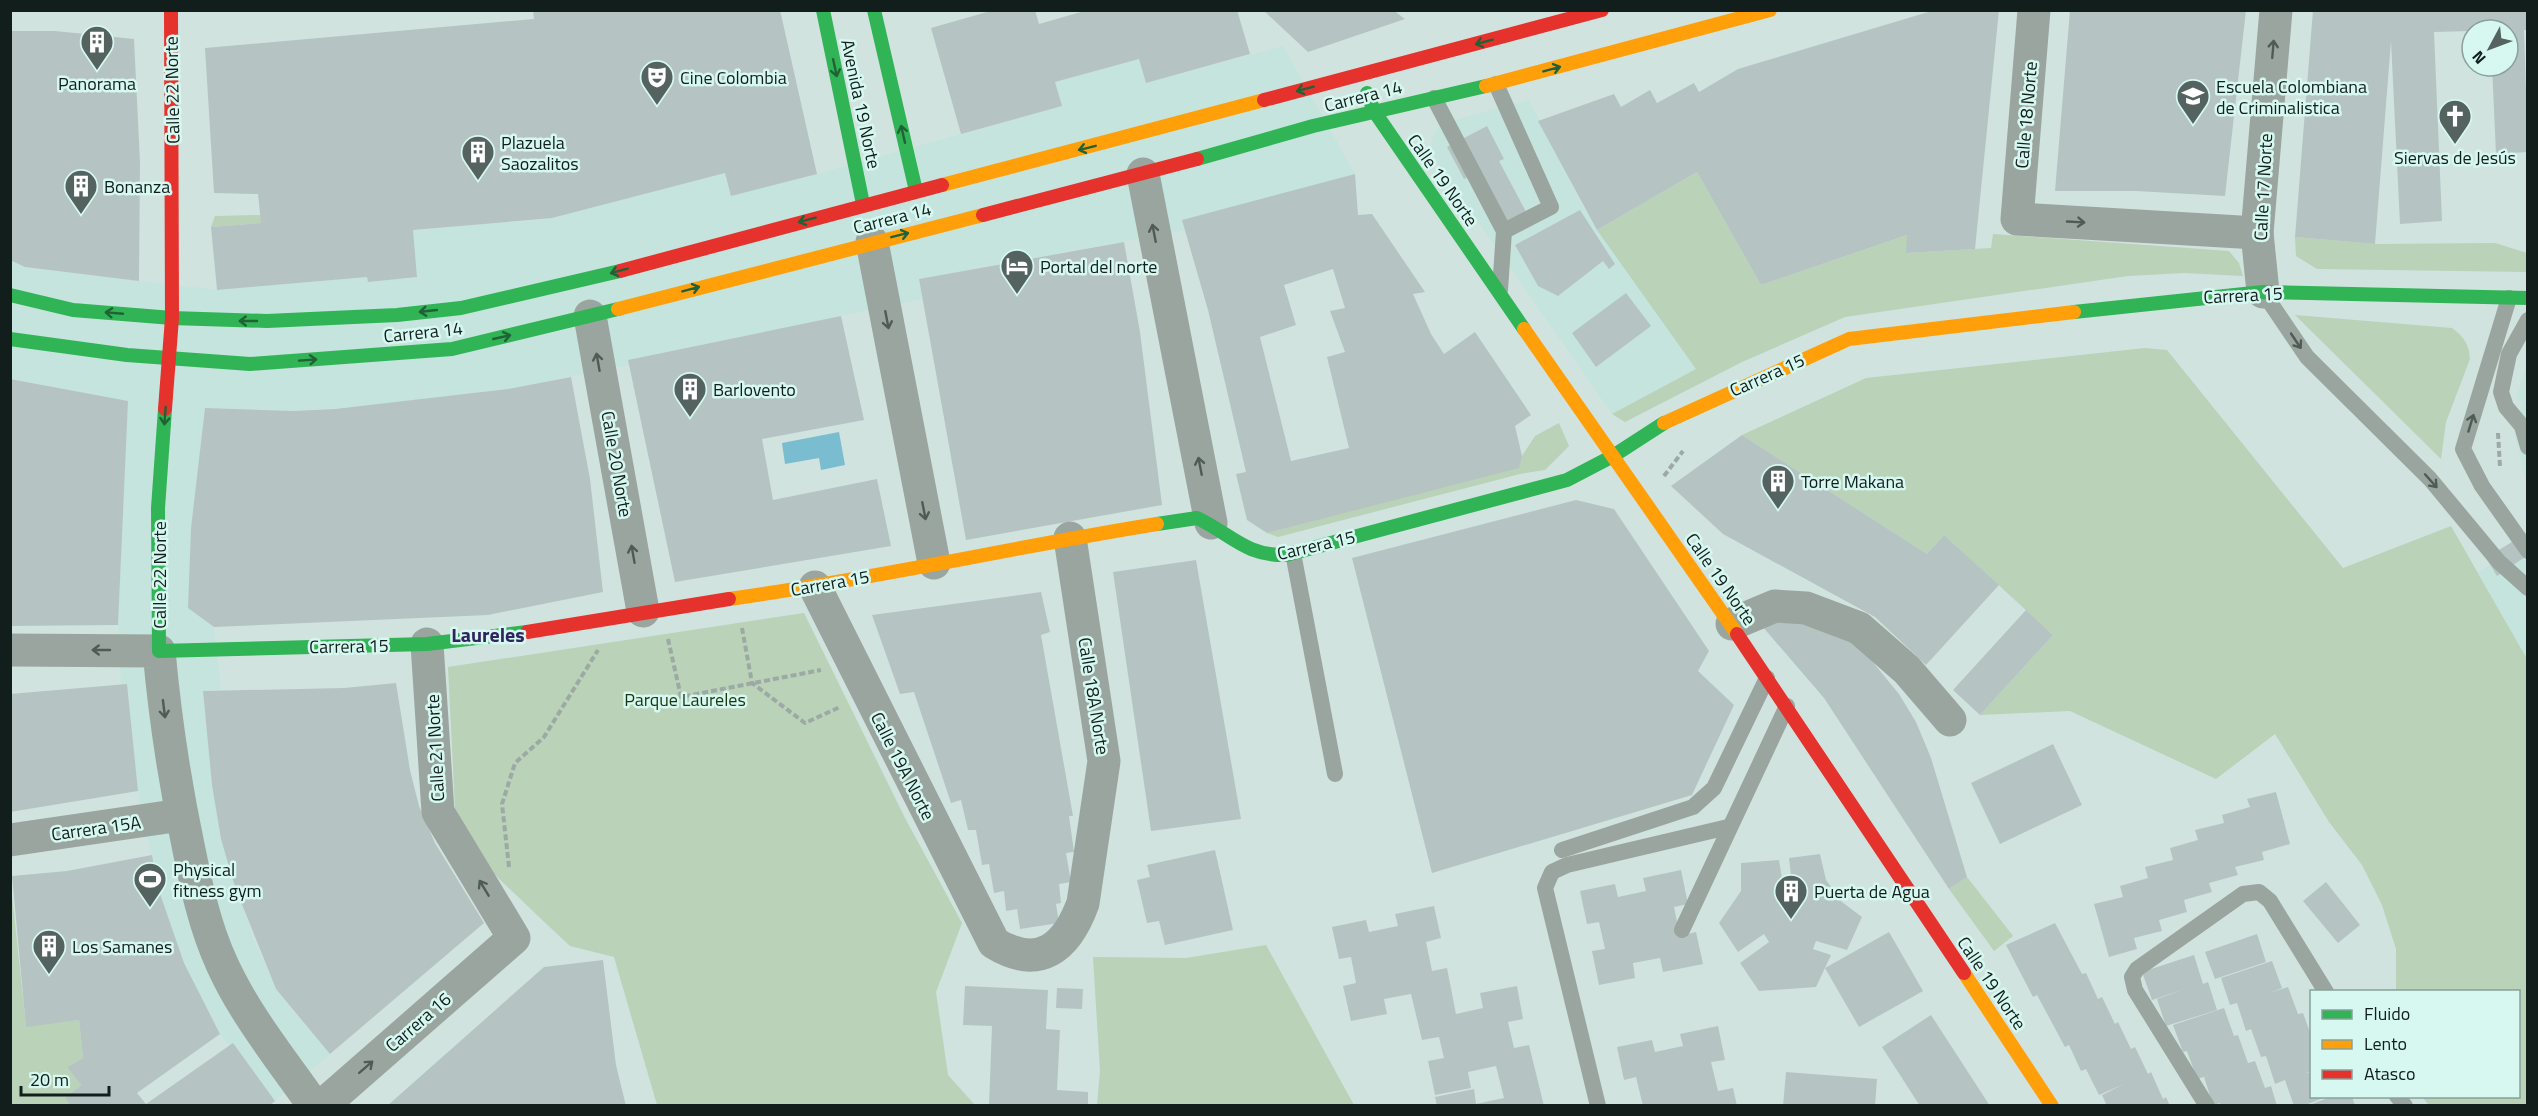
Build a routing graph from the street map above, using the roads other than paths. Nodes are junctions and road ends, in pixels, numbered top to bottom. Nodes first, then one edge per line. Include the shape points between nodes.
1 (171, 10) edge
2 (823, 10) edge
3 (874, 10) edge
4 (1602, 10) edge
5 (1770, 10) edge
6 (2034, 10) edge
7 (2276, 10) edge
8 (1362, 74) junction
9 (1496, 84) junction
10 (1434, 98) junction
11 (1374, 111) junction
12 (1143, 174) junction
13 (916, 191) junction
14 (863, 204) junction
15 (1504, 231) junction
16 (2257, 233) junction
17 (872, 242) junction
18 (2263, 292) junction
19 (1500, 294) junction
20 (10, 295) edge
21 (2509, 298) junction
22 (2528, 298) edge
23 (590, 316) junction
24 (172, 318) junction
25 (2528, 320) edge
26 (10, 339) edge
27 (170, 358) junction
28 (2528, 447) edge
29 (1613, 456) junction
30 (1211, 523) junction
31 (1070, 538) junction
32 (2528, 550) edge
33 (1293, 553) junction
34 (934, 563) junction
35 (815, 587) junction
36 (2528, 588) edge
37 (641, 612) junction
38 (1732, 624) junction
39 (427, 644) junction
40 (10, 650) edge
41 (159, 651) junction
42 (1767, 678) junction
43 (1787, 706) junction
44 (1950, 720) dead end
45 (1335, 774) dead end
46 (181, 815) junction
47 (1728, 827) junction
48 (10, 840) edge
49 (1562, 850) dead end
50 (507, 927) joint
51 (1682, 930) dead end
52 (994, 943) joint
53 (2325, 990) edge
54 (314, 1106) edge
55 (322, 1106) edge
56 (1598, 1106) edge
57 (2052, 1106) edge
58 (2207, 1106) edge

1 - 24 street, Calle 22 Norte
2 -> 14 street, Avenida 19 Norte
13 -> 3 street, Avenida 19 Norte
4 -> 8 street, Carrera 14
9 -> 5 street, Carrera 14
6 -> 16 street, Calle 18 Norte via 2017,219
16 -> 7 street, Calle 17 Norte
8 - 11 street, Calle 19 Norte
8 -> 13 street, Carrera 14
9 - 10 street, Carrera 14
9 - 15 lane via 1551,207
10 - 11 street, Carrera 14
10 - 15 lane
11 - 12 street, Carrera 14
11 - 19 street, Calle 19 Norte
17 -> 12 street, Carrera 14
30 -> 12 street
13 - 14 street, Carrera 14
14 -> 24 street, Carrera 14 via 578,282 461,308 328,320
15 - 19 lane
16 - 18 street, Calle 17 Norte
23 -> 17 street, Carrera 14
17 -> 34 street
18 - 21 street, Carrera 15
18 - 29 street, Carrera 15 via 1850,339 1654,428
18 -> 36 lane via 2307,357 2430,479 2499,562
19 - 29 street, Calle 19 Norte
24 -> 20 street, Carrera 14 via 72,310
21 - 22 street, Carrera 15
32 -> 21 lane via 2481,486 2463,449
27 -> 23 street, Carrera 14 via 250,364 452,349
37 -> 23 street, Calle 20 Norte
24 - 27 street, Calle 22 Norte
25 - 28 lane via 2509,354 2500,392 2506,407 2522,426
26 - 27 street, Carrera 14
27 -> 41 street, Calle 22 Norte via 158,508
29 - 33 street, Carrera 15 via 1568,480
29 - 38 street, Calle 19 Norte
30 - 31 street, Carrera 15 via 1197,518
30 - 33 street, Carrera 15 via 1221,534 1254,553 1270,557
31 - 34 street, Carrera 15
31 - 52 street, Calle 18A Norte via 1104,761 1083,903 1062,942 1047,952 1011,954
33 - 45 lane
34 - 35 street, Carrera 15
35 - 37 street, Carrera 15
35 - 52 street, Calle 19A Norte
37 - 39 street, Carrera 15
38 - 42 street, Calle 19 Norte
38 - 44 street via 1775,606 1806,608 1860,628 1907,670
39 - 41 street, Carrera 15
50 -> 39 street, Calle 21 Norte via 438,812
41 -> 40 street, Carrera 15
41 -> 46 street, Calle 22 Norte
42 - 43 street, Calle 19 Norte
42 - 49 lane via 1714,788 1704,800
43 - 47 lane
43 - 57 street, Calle 19 Norte
46 - 48 street, Carrera 15A
46 - 54 street, Calle 22 Norte via 201,909 222,964 250,1014
47 - 51 lane
47 - 56 lane via 1567,865 1552,872 1545,888
55 -> 50 street, Carrera 16
53 - 58 lane via 2270,901 2259,892 2243,894 2137,969 2132,977 2135,990

